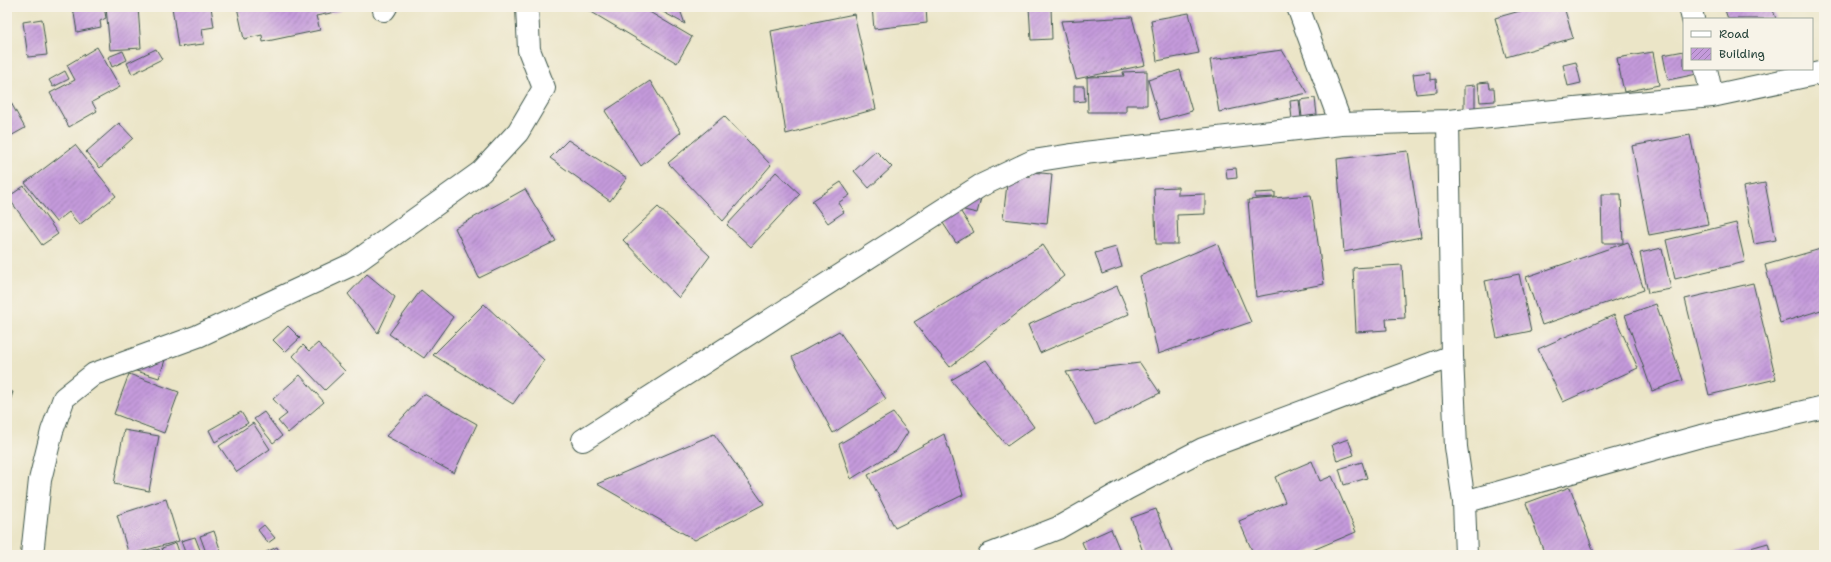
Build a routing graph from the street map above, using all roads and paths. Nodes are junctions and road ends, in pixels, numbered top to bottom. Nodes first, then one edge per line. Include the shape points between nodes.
1 (527, 7) edge
2 (1298, 7) edge
3 (1690, 7) edge
4 (1693, 18) edge
5 (1706, 70) edge
6 (1824, 72) edge
7 (1712, 96) junction
8 (1448, 121) junction
9 (1341, 124) junction
10 (1452, 356) junction
11 (1824, 407) edge
12 (583, 440) dead end
13 (1464, 502) junction
14 (32, 555) edge
15 (989, 555) edge
16 (1466, 555) edge

1 - 14 street via 530,50 544,88 518,132 482,172 353,264 198,336 94,374 64,398 52,431 40,480
2 - 9 street
3 - 4 street
5 - 7 street
6 - 7 street
7 - 8 street
8 - 9 street
8 - 10 street
9 - 12 street via 1033,161 980,186
10 - 13 street via 1456,447
10 - 15 street via 1202,449 1058,528
11 - 13 street via 1701,436
13 - 16 street

